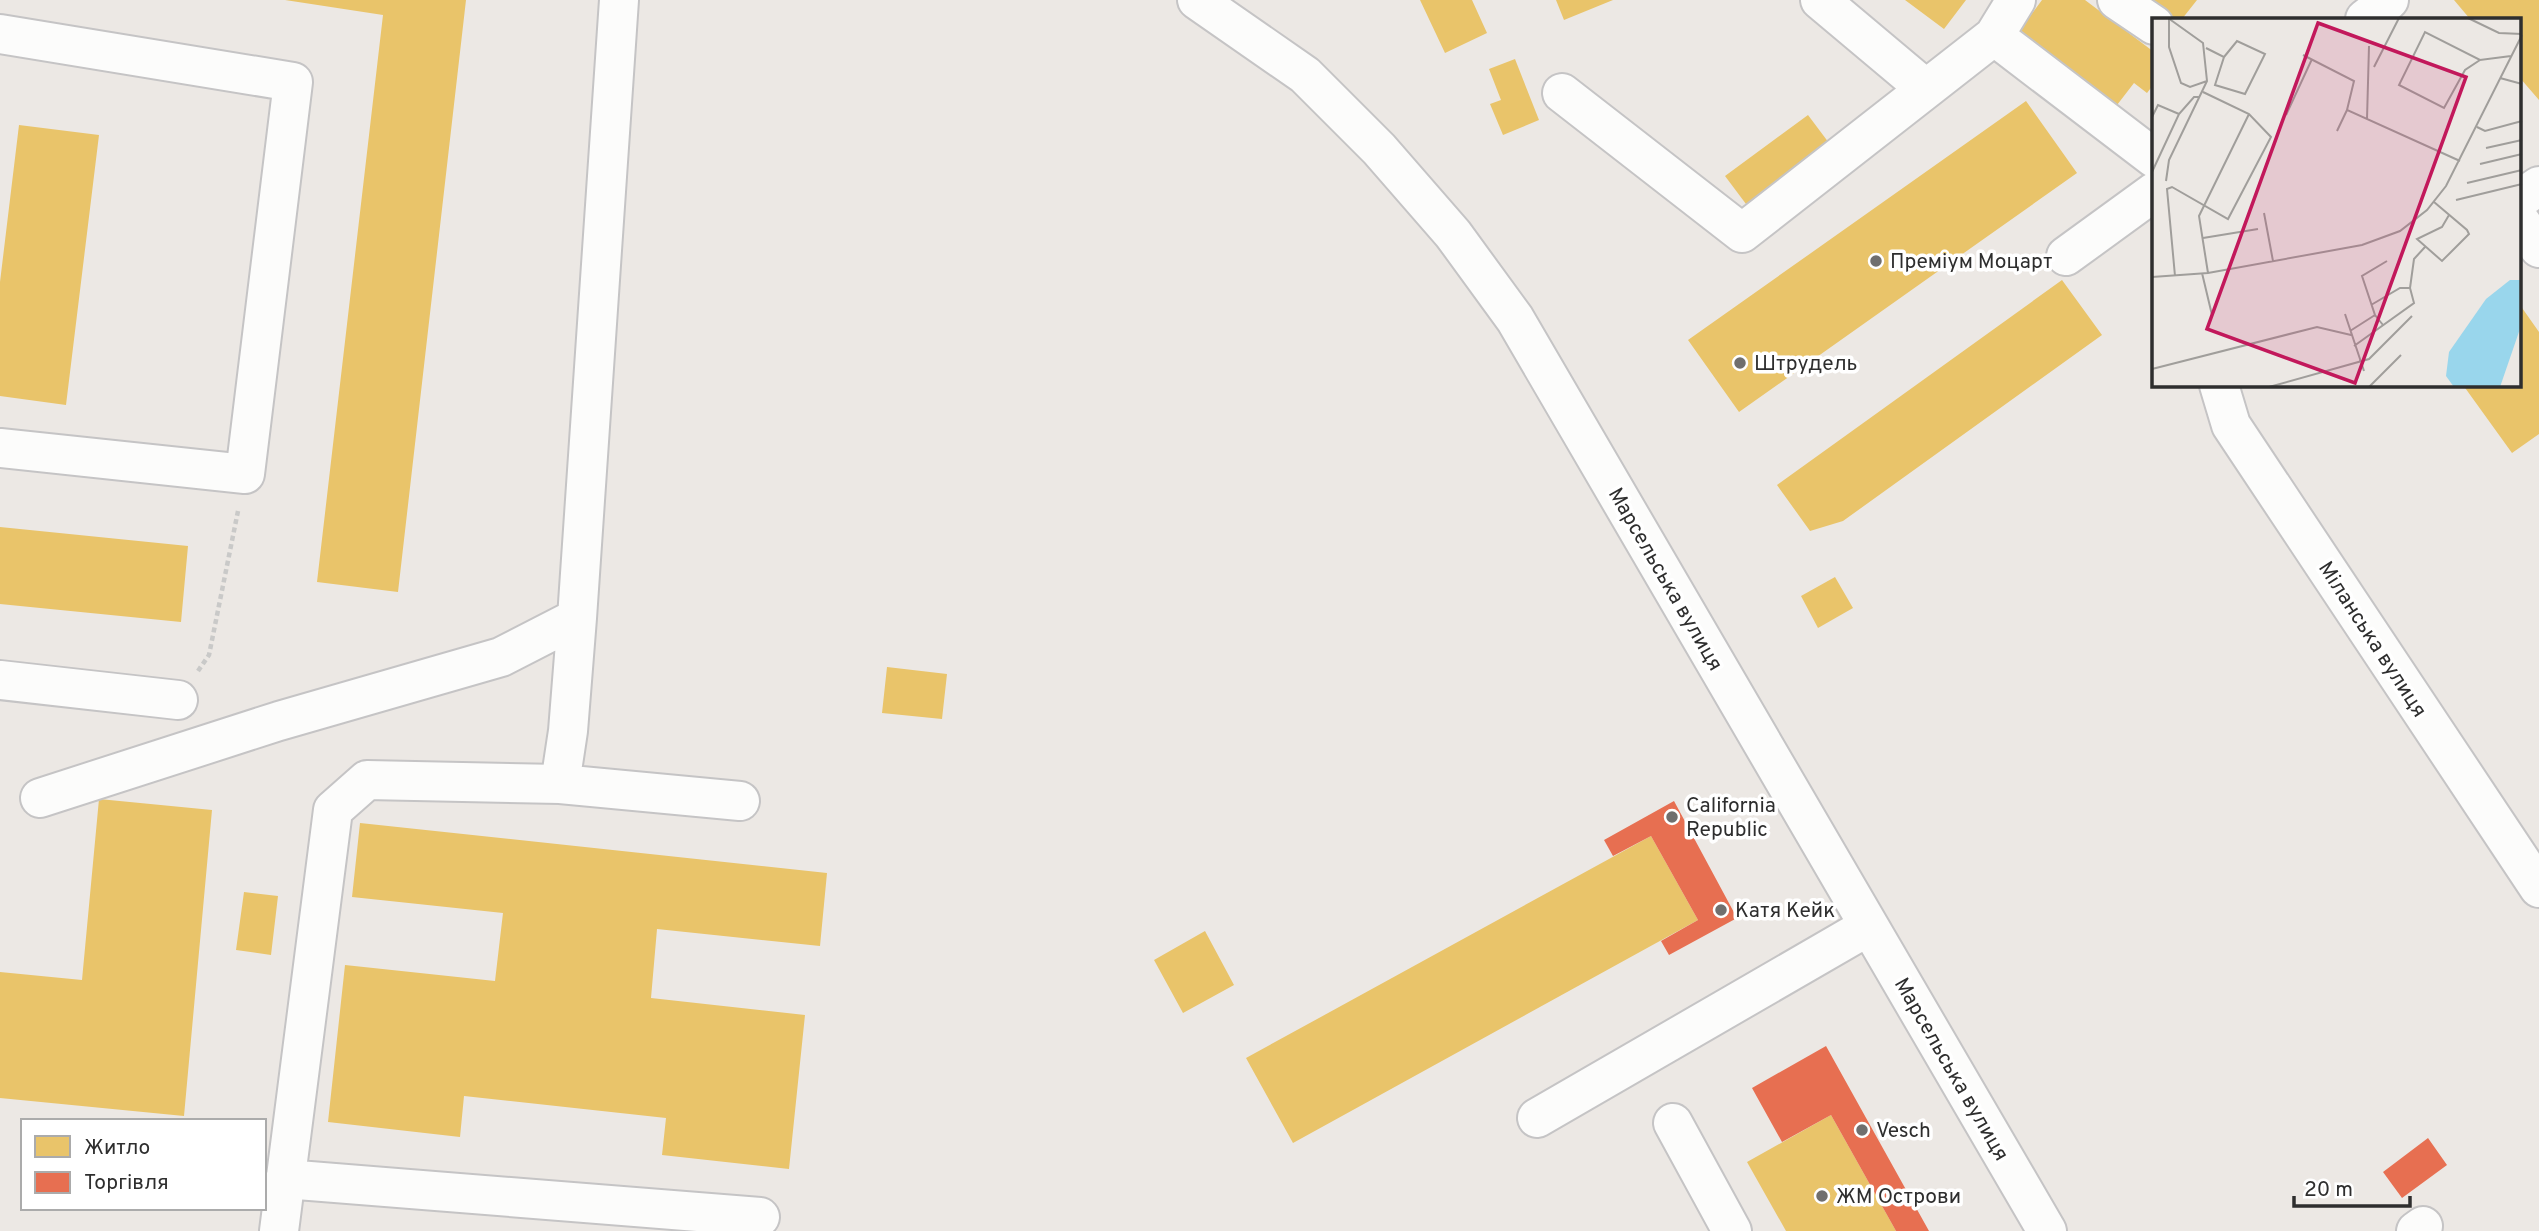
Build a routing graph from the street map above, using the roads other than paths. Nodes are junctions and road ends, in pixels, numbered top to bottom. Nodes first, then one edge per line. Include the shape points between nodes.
1 (619, 0) edge
2 (1197, 0) edge
3 (1820, 0) edge
4 (2016, 0) edge
5 (2117, 0) edge
6 (2152, 24) edge
7 (0, 34) edge
8 (1994, 36) junction
9 (1926, 89) junction
10 (1562, 93) dead end
11 (2152, 156) edge
12 (2539, 186) edge
13 (2152, 193) edge
14 (2522, 199) edge
15 (2522, 224) edge
16 (2539, 248) edge
17 (2066, 256) dead end
18 (2220, 387) edge
19 (0, 448) edge
20 (577, 618) junction
21 (0, 680) edge
22 (178, 700) road end
23 (560, 783) junction
24 (40, 798) dead end
25 (740, 801) dead end
26 (2539, 888) edge
27 (1869, 926) junction
28 (1537, 1118) dead end
29 (1673, 1123) dead end
30 (285, 1179) junction
31 (760, 1217) dead end
32 (279, 1231) edge
33 (1732, 1231) edge
34 (2047, 1231) edge

1 - 20 street
2 - 27 street, Марсельська вулиця via 1305,75 1379,149 1453,234 1515,319
3 - 9 street
4 - 8 street
5 - 6 street
7 - 19 street via 293,82 245,474
8 - 9 street
8 - 11 street
9 - 10 street via 1742,233
12 - 14 street
13 - 17 street
15 - 16 street
18 - 26 street, Міланська вулиця via 2231,425
20 - 23 street
20 - 24 street via 501,657 279,721
21 - 22 street
23 - 25 street
23 - 30 street via 367,780 333,810
27 - 28 street
27 - 34 street, Марсельська вулиця
29 - 33 street
30 - 31 street
30 - 32 street

